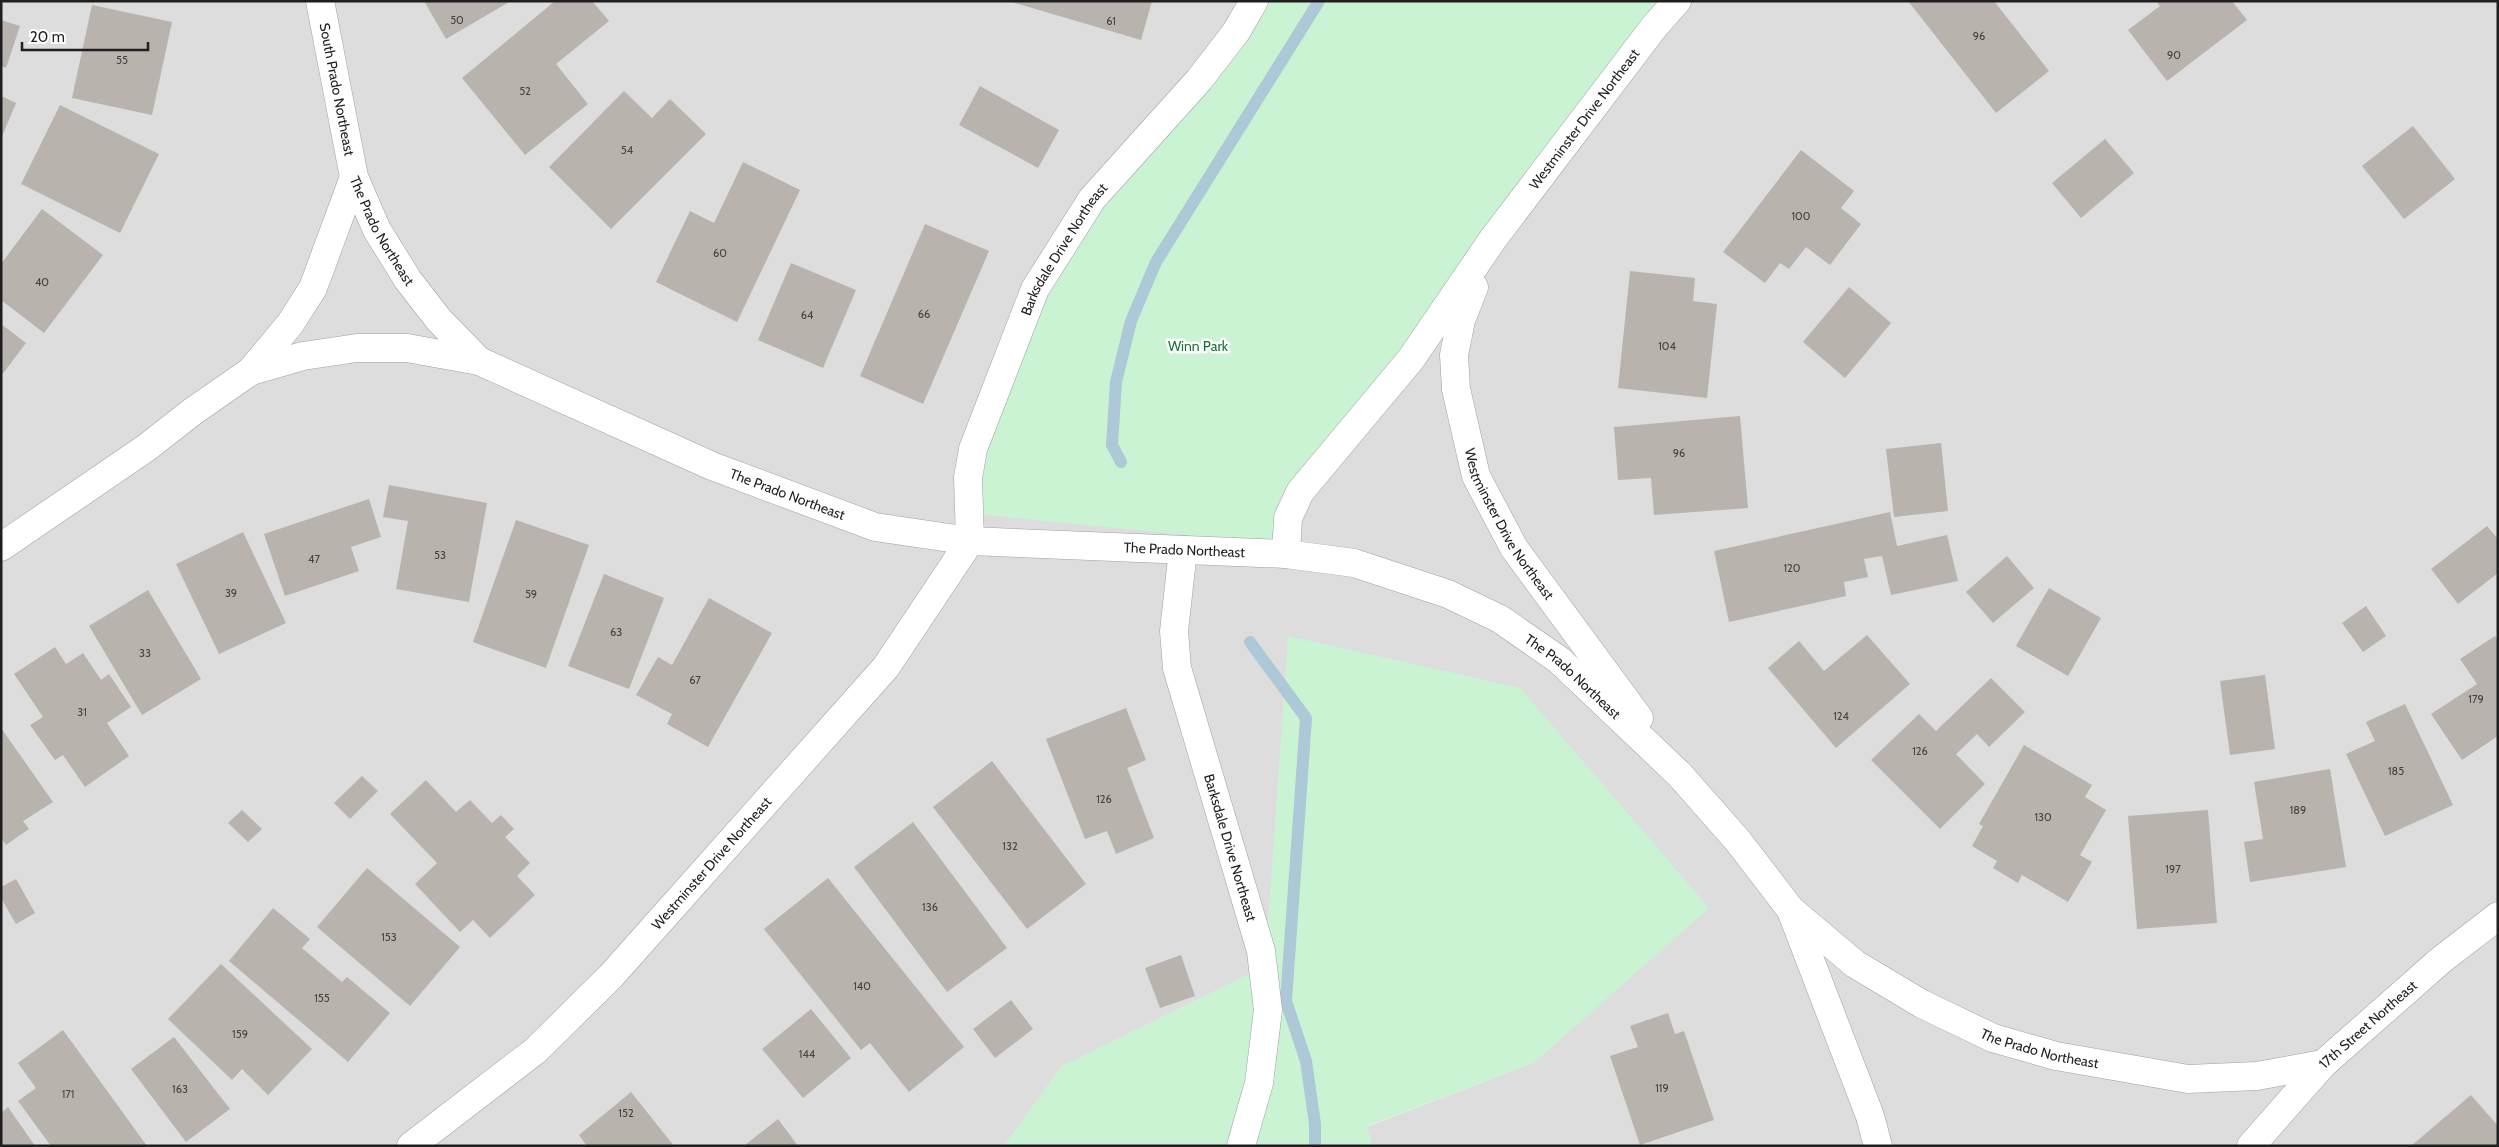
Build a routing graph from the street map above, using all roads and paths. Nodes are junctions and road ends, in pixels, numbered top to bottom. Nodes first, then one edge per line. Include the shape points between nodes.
1 (320, 1) edge
2 (1254, 1) edge
3 (1677, 1) edge
4 (354, 177) junction
5 (1493, 239) junction
6 (479, 361) junction
7 (251, 371) junction
8 (970, 541) junction
9 (1, 547) edge
10 (1183, 550) junction
11 (1286, 554) junction
12 (1680, 775) junction
13 (1791, 910) junction
14 (2498, 916) edge
15 (2323, 1064) junction
16 (411, 1146) edge
17 (1241, 1146) edge
18 (1878, 1146) edge
19 (2251, 1146) edge

1 - 4 street, South Prado Northeast
2 - 8 street, Barksdale Drive Northeast via 1236,32 1199,80 1092,199 1034,289 973,449 968,478
3 - 5 street, Westminster Drive Northeast
4 - 6 street, The Prado Northeast via 377,230 408,280 439,320
4 - 7 street, The Prado Northeast via 313,288 290,324
5 - 11 street, Westminster Drive Northeast via 1411,359 1300,492 1288,518
5 - 12 street, Westminster Drive Northeast via 1461,320 1454,355 1456,389 1476,476 1514,548
6 - 7 street, The Prado Northeast via 407,348 357,348 303,356
6 - 8 street, The Prado Northeast via 712,466 863,524
7 - 9 street, The Prado Northeast via 146,448
8 - 10 street, The Prado Northeast
8 - 16 street, Westminster Drive Northeast via 886,667 611,976 535,1051
10 - 11 street, The Prado Northeast
10 - 17 street, Barksdale Drive Northeast via 1174,631 1177,668 1258,940 1268,1010 1259,1083
11 - 12 street, The Prado Northeast via 1354,562 1448,594 1500,619 1559,660
12 - 13 street, The Prado Northeast via 1738,841
13 - 15 street, The Prado Northeast via 1855,964 1922,1004 1993,1038 2056,1056 2188,1079 2257,1076
13 - 18 street, The Prado Northeast via 1870,1116
14 - 15 street, 17th Street Northeast via 2440,960
15 - 19 street, 17th Street Northeast

